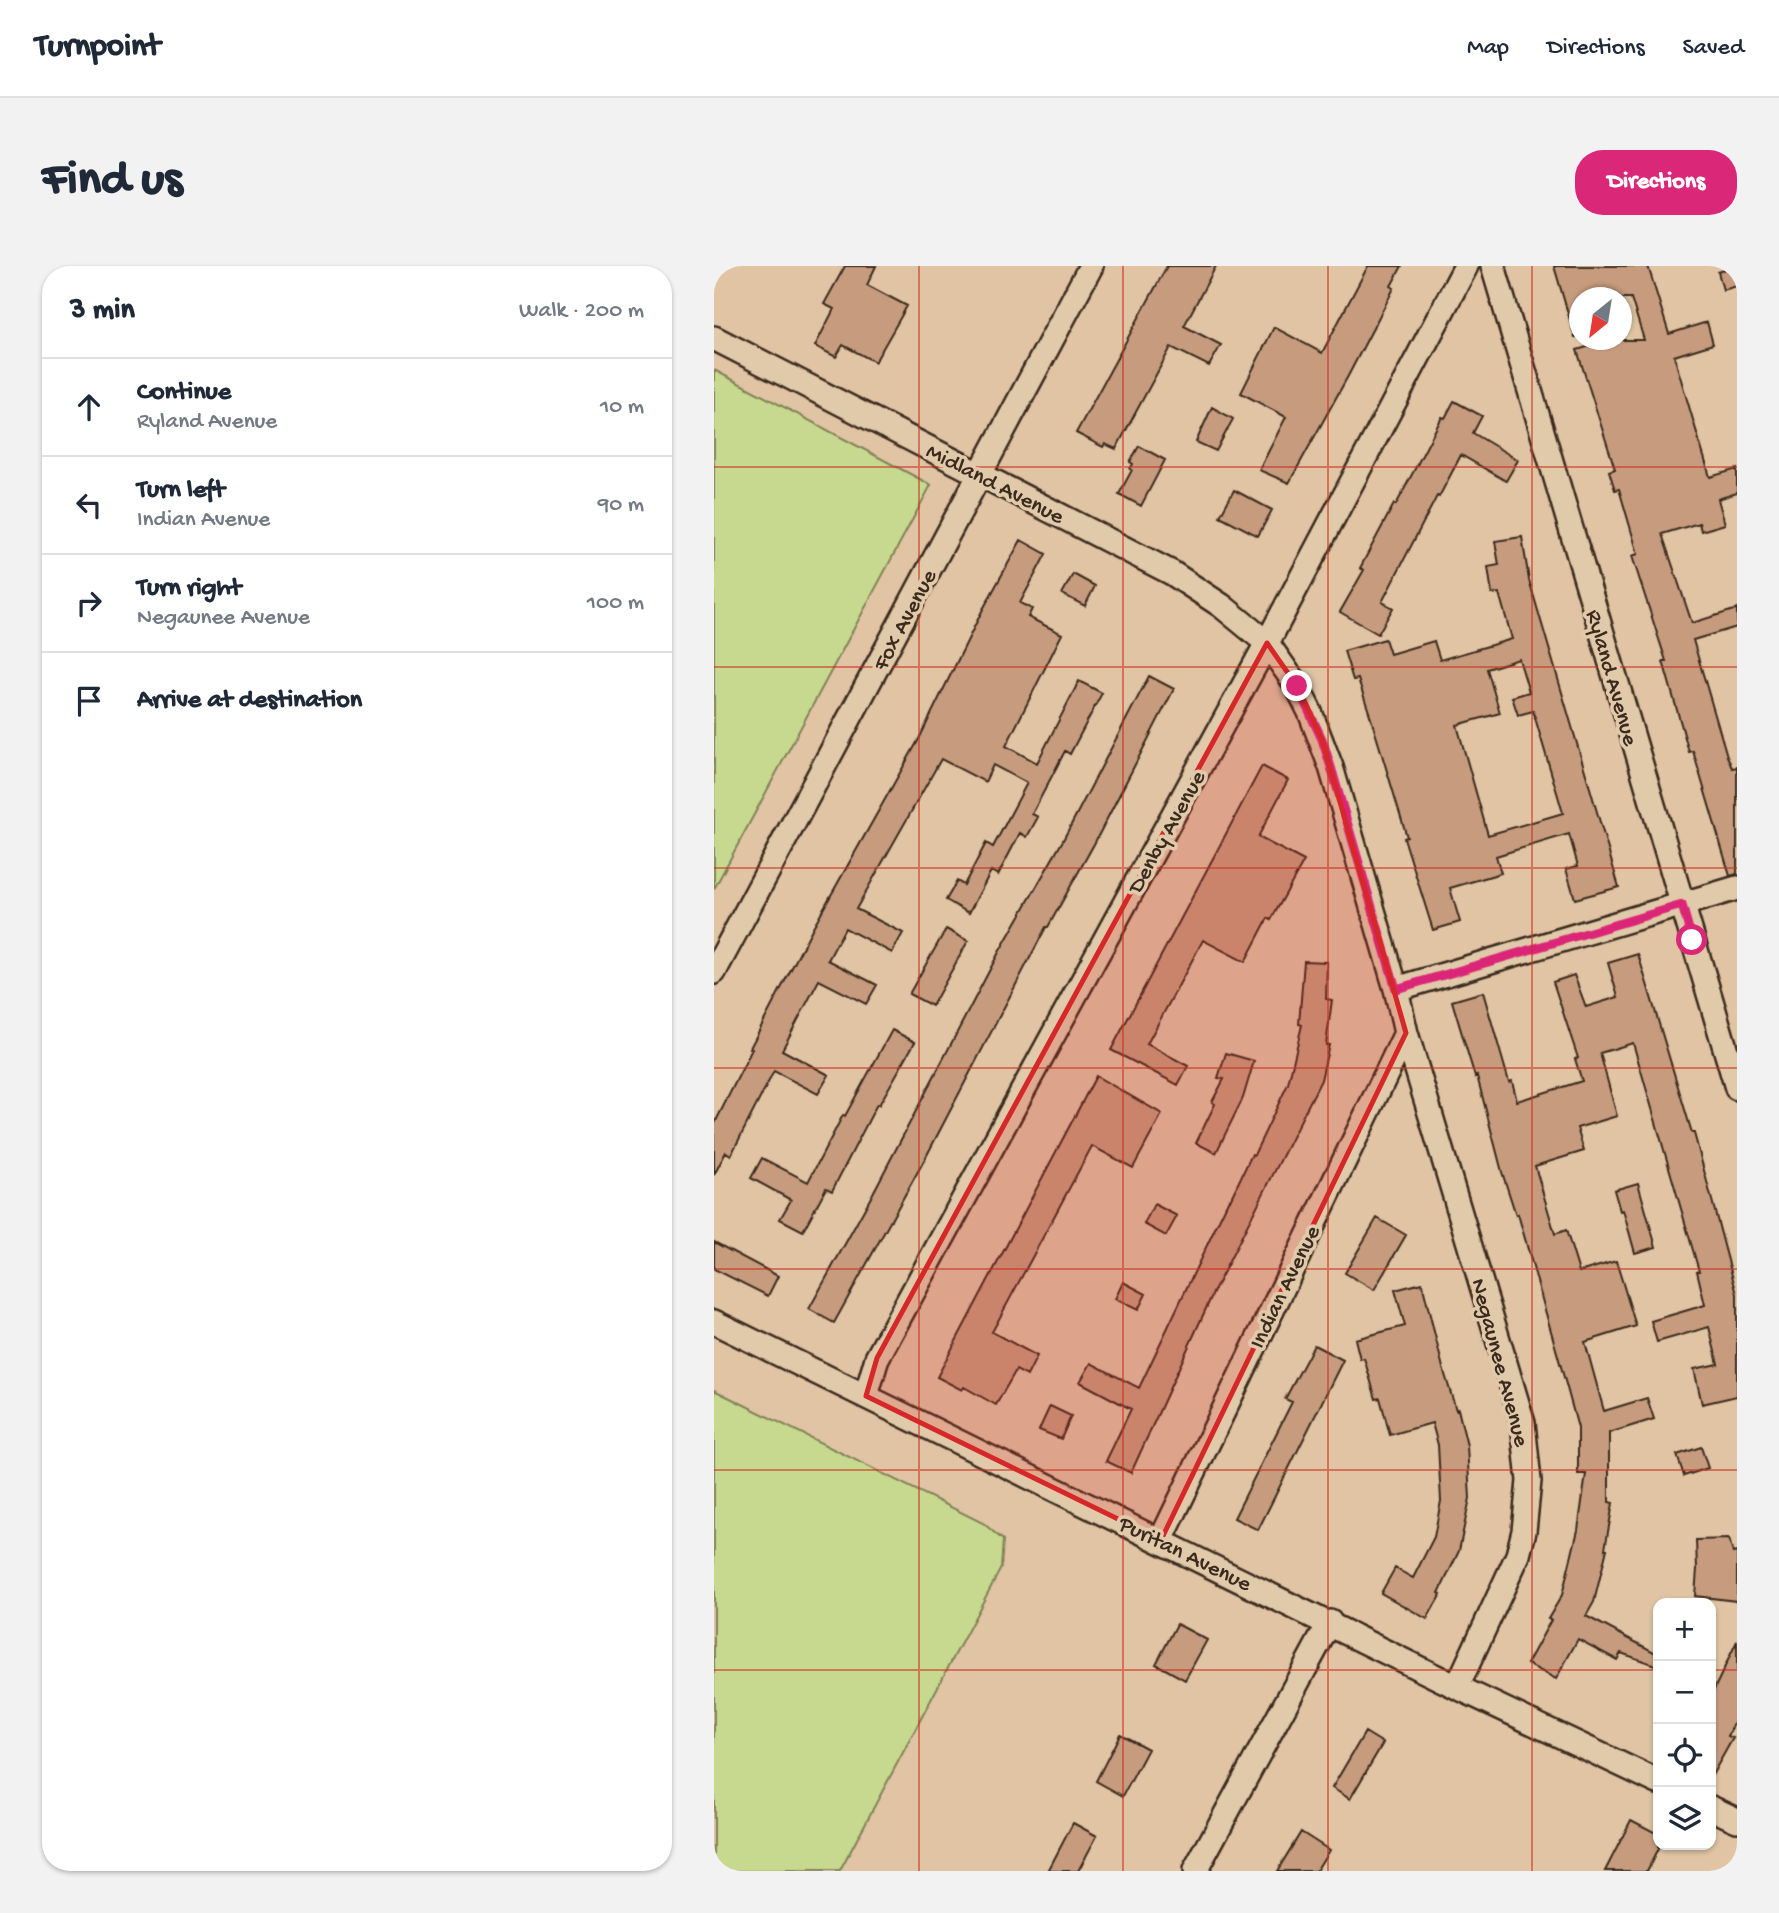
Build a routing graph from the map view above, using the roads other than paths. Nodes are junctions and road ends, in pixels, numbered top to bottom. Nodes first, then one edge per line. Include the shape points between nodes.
1 (1091, 266) edge
2 (1466, 266) edge
3 (1493, 266) edge
4 (714, 338) edge
5 (981, 474) junction
6 (1267, 643) junction
7 (1737, 888) edge
8 (1682, 905) junction
9 (714, 972) edge
10 (1396, 989) junction
11 (1406, 1033) junction
12 (1737, 1088) edge
13 (714, 1322) edge
14 (866, 1396) junction
15 (1161, 1540) junction
16 (1330, 1622) junction
17 (1457, 1686) junction
18 (1653, 1781) edge
19 (1716, 1810) edge
20 (1737, 1820) edge
21 (1195, 1871) edge

1 - 5 street, Fox Avenue
2 - 6 street, Denby Avenue
3 - 8 street, Ryland Avenue
4 - 5 street, Midland Avenue
5 - 6 street, Midland Avenue via 1172,573
5 - 9 street, Fox Avenue
6 - 10 street via 1297,686 1322,739
6 - 14 street, Denby Avenue via 877,1358
7 - 8 street
8 - 10 street
8 - 12 street, Ryland Avenue
10 - 11 street, Negaunee Avenue
11 - 15 street, Indian Avenue
11 - 17 street, Negaunee Avenue via 1523,1423 1528,1456 1528,1506 1518,1555
13 - 14 street, Puritan Avenue
14 - 15 street, Puritan Avenue
15 - 16 street, Puritan Avenue
16 - 17 street, Puritan Avenue
16 - 21 street
17 - 18 street, Puritan Avenue
19 - 20 street

